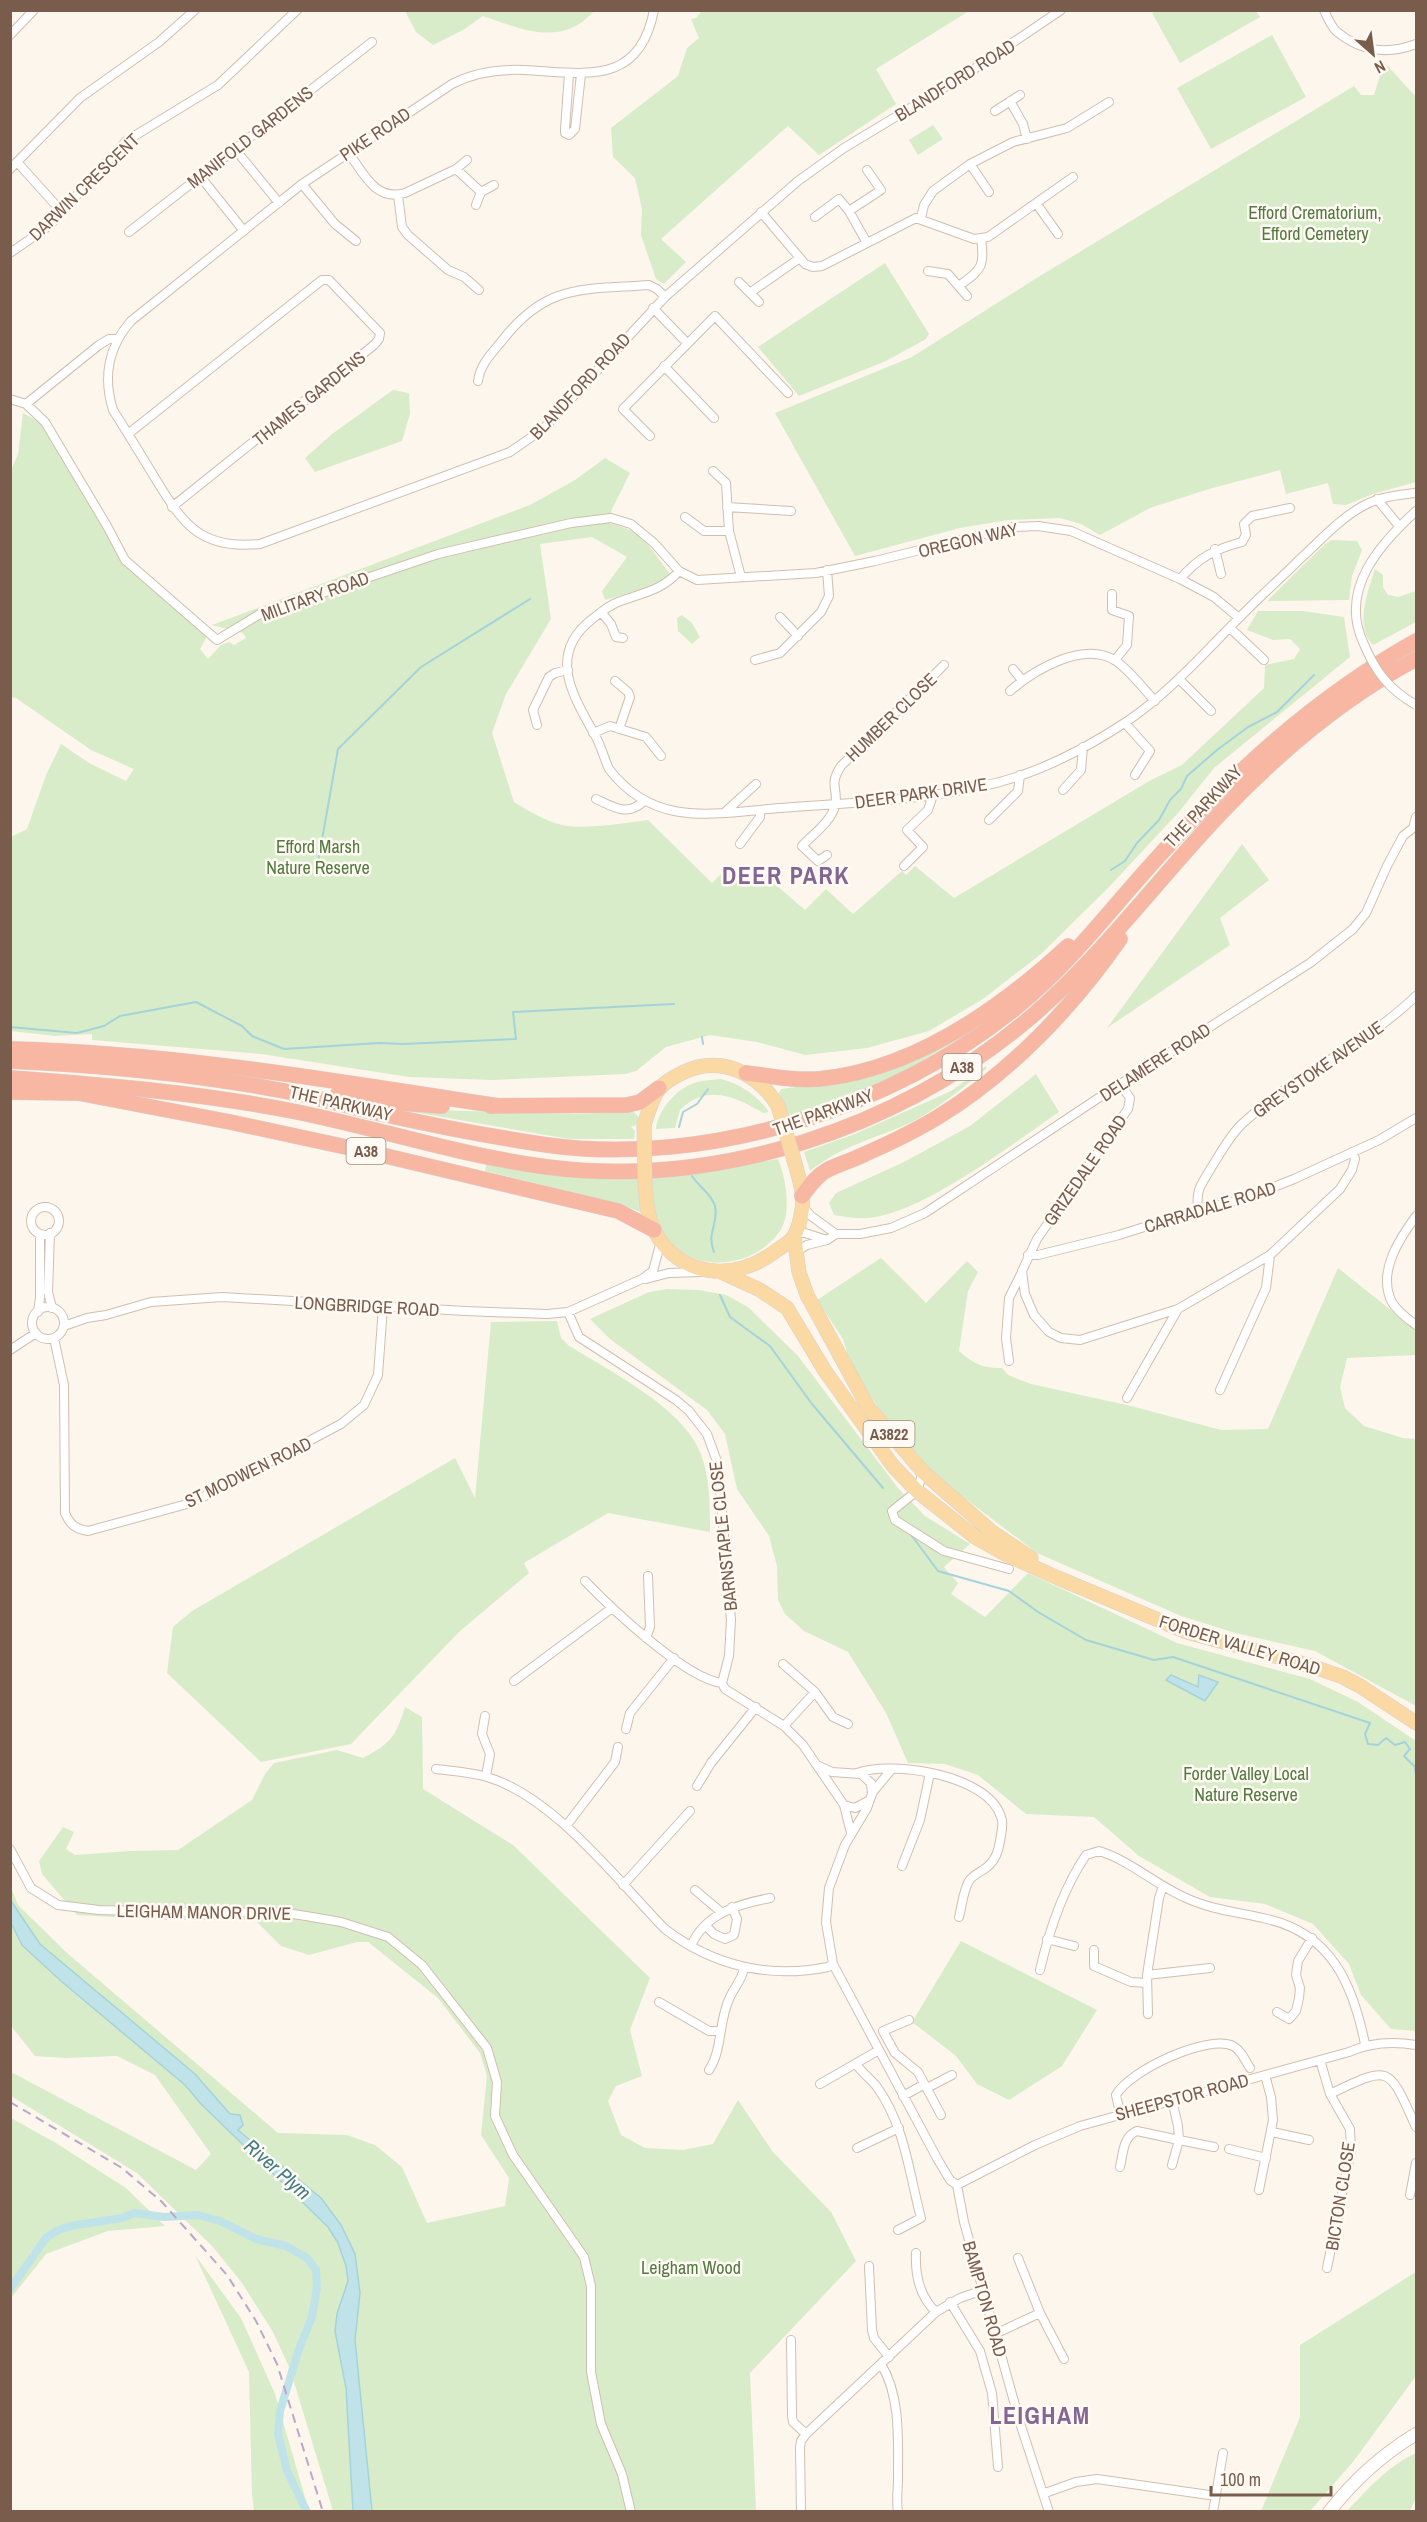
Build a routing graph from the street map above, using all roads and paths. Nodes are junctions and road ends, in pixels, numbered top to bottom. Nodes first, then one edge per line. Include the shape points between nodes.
1 (34, 10) edge
2 (195, 10) edge
3 (297, 10) edge
4 (654, 10) edge
5 (1061, 10) edge
6 (1324, 10) edge
7 (10, 35) edge
8 (372, 42) dead end
9 (1416, 44) edge
10 (569, 74) junction
11 (581, 74) junction
12 (1020, 95) dead end
13 (1010, 101) junction
14 (1109, 102) dead end
15 (994, 111) dead end
16 (1027, 139) junction
17 (234, 148) junction
18 (348, 152) junction
19 (467, 160) dead end
20 (970, 164) junction
21 (14, 166) edge
22 (456, 169) junction
23 (867, 170) dead end
24 (199, 176) junction
25 (1073, 177) dead end
26 (302, 184) junction
27 (494, 185) dead end
28 (482, 192) junction
29 (989, 192) dead end
30 (398, 195) junction
31 (279, 203) junction
32 (1036, 203) junction
33 (476, 205) dead end
34 (849, 211) junction
35 (62, 212) junction
36 (761, 212) junction
37 (815, 216) dead end
38 (921, 218) junction
39 (244, 231) junction
40 (129, 232) dead end
41 (1058, 234) dead end
42 (981, 238) junction
43 (357, 241) dead end
44 (867, 243) junction
45 (10, 254) edge
46 (800, 258) junction
47 (928, 271) dead end
48 (739, 282) dead end
49 (960, 285) junction
50 (480, 290) dead end
51 (751, 292) junction
52 (968, 296) dead end
53 (664, 297) junction
54 (759, 302) dead end
55 (653, 309) junction
56 (117, 339) junction
57 (687, 343) junction
58 (664, 366) junction
59 (107, 376) joint
60 (478, 381) dead end
61 (788, 393) dead end
62 (10, 399) edge
63 (26, 404) junction
64 (714, 418) dead end
65 (128, 434) junction
66 (650, 436) dead end
67 (713, 471) dead end
68 (1416, 493) edge
69 (1377, 500) junction
70 (172, 507) junction
71 (728, 507) junction
72 (1290, 508) dead end
73 (791, 510) dead end
74 (1416, 511) edge
75 (685, 517) dead end
76 (1400, 526) junction
77 (729, 531) junction
78 (1215, 549) junction
79 (827, 570) junction
80 (679, 571) junction
81 (1221, 574) dead end
82 (741, 577) junction
83 (1180, 579) junction
84 (1112, 594) dead end
85 (601, 612) junction
86 (780, 617) dead end
87 (1239, 618) junction
88 (1230, 628) junction
89 (798, 636) junction
90 (623, 638) dead end
91 (1416, 641) edge
92 (1416, 659) edge
93 (755, 660) dead end
94 (1115, 660) junction
95 (1264, 660) dead end
96 (944, 665) dead end
97 (1013, 669) dead end
98 (568, 670) junction
99 (1179, 679) junction
100 (1022, 680) junction
101 (615, 681) dead end
102 (1010, 691) dead end
103 (1155, 701) junction
104 (1416, 705) edge
105 (1211, 711) dead end
106 (1125, 723) junction
107 (537, 725) dead end
108 (619, 729) junction
109 (593, 733) junction
110 (1083, 747) junction
111 (661, 756) dead end
112 (1020, 774) junction
113 (1135, 775) dead end
114 (756, 784) dead end
115 (1063, 790) dead end
116 (933, 795) junction
117 (596, 800) dead end
118 (644, 801) junction
119 (835, 805) junction
120 (760, 810) junction
121 (724, 813) junction
122 (1416, 817) edge
123 (989, 820) dead end
124 (1414, 829) edge
125 (740, 844) dead end
126 (827, 855) dead end
127 (904, 866) dead end
128 (1161, 880) junction
129 (1110, 911) junction
130 (1416, 996) edge
131 (10, 1049) edge
132 (10, 1062) edge
133 (746, 1073) junction
134 (10, 1078) edge
135 (1121, 1085) junction
136 (659, 1088) junction
137 (275, 1089) junction
138 (10, 1092) edge
139 (73, 1092) junction
140 (498, 1106) junction
141 (1416, 1118) edge
142 (373, 1130) junction
143 (1352, 1152) junction
144 (802, 1201) junction
145 (1198, 1210) junction
146 (1416, 1216) edge
147 (50, 1233) junction
148 (40, 1234) junction
149 (836, 1234) junction
150 (794, 1235) junction
151 (657, 1236) junction
152 (827, 1240) junction
153 (796, 1252) junction
154 (1028, 1255) junction
155 (1270, 1255) junction
156 (1023, 1270) junction
157 (716, 1272) junction
158 (642, 1280) junction
159 (1025, 1294) junction
160 (1009, 1298) junction
161 (383, 1307) junction
162 (52, 1308) junction
163 (1178, 1309) junction
164 (38, 1312) junction
165 (568, 1312) junction
166 (60, 1313) junction
167 (1157, 1316) junction
168 (87, 1318) junction
169 (1416, 1325) edge
170 (64, 1326) junction
171 (1167, 1329) junction
172 (36, 1333) junction
173 (54, 1338) junction
174 (10, 1350) edge
175 (1009, 1361) dead end
176 (1220, 1390) dead end
177 (1127, 1398) dead end
178 (923, 1472) junction
179 (917, 1491) junction
180 (1009, 1569) dead end
181 (648, 1576) dead end
182 (1058, 1578) junction
183 (585, 1581) dead end
184 (612, 1608) junction
185 (646, 1638) junction
186 (674, 1658) junction
187 (783, 1664) dead end
188 (514, 1681) dead end
189 (722, 1683) junction
190 (815, 1692) junction
191 (756, 1707) junction
192 (485, 1716) dead end
193 (1416, 1723) edge
194 (848, 1724) dead end
195 (784, 1726) junction
196 (626, 1729) dead end
197 (618, 1747) dead end
198 (819, 1766) junction
199 (436, 1769) dead end
200 (891, 1770) junction
201 (853, 1773) junction
202 (930, 1773) junction
203 (486, 1776) junction
204 (697, 1786) dead end
205 (837, 1796) junction
206 (870, 1797) junction
207 (844, 1805) junction
208 (690, 1811) dead end
209 (566, 1826) junction
210 (851, 1833) junction
211 (10, 1849) edge
212 (902, 1866) dead end
213 (623, 1885) junction
214 (1163, 1886) junction
215 (695, 1890) dead end
216 (770, 1898) dead end
217 (732, 1907) junction
218 (721, 1912) junction
219 (959, 1917) dead end
220 (706, 1926) junction
221 (1312, 1938) junction
222 (1047, 1939) junction
223 (691, 1946) junction
224 (1074, 1946) dead end
225 (1094, 1950) dead end
226 (833, 1964) junction
227 (744, 1968) junction
228 (1210, 1968) dead end
229 (1040, 1970) dead end
230 (1147, 1979) junction
231 (659, 2002) dead end
232 (1277, 2012) dead end
233 (1148, 2014) dead end
234 (909, 2020) dead end
235 (720, 2031) junction
236 (1365, 2044) junction
237 (1416, 2045) edge
238 (879, 2050) junction
239 (1320, 2060) junction
240 (856, 2064) junction
241 (1250, 2068) dead end
242 (709, 2070) dead end
243 (952, 2075) dead end
244 (1265, 2075) junction
245 (820, 2084) dead end
246 (925, 2087) junction
247 (1330, 2094) junction
248 (903, 2096) junction
249 (1172, 2100) junction
250 (1120, 2114) junction
251 (941, 2115) dead end
252 (1416, 2127) edge
253 (899, 2128) junction
254 (1272, 2132) junction
255 (1179, 2140) junction
256 (1310, 2140) dead end
257 (1214, 2147) dead end
258 (857, 2148) dead end
259 (1228, 2149) dead end
260 (1266, 2158) junction
261 (1416, 2163) edge
262 (1172, 2165) dead end
263 (1120, 2167) dead end
264 (957, 2185) junction
265 (1258, 2190) dead end
266 (1410, 2194) dead end
267 (898, 2230) dead end
268 (916, 2253) dead end
269 (1018, 2258) dead end
270 (869, 2266) dead end
271 (1328, 2268) dead end
272 (983, 2290) junction
273 (950, 2302) junction
274 (936, 2313) junction
275 (1040, 2313) junction
276 (995, 2334) junction
277 (791, 2340) dead end
278 (889, 2357) junction
279 (1064, 2360) dead end
280 (881, 2364) junction
281 (806, 2434) junction
282 (1416, 2434) edge
283 (1223, 2453) dead end
284 (998, 2467) dead end
285 (1045, 2493) junction
286 (1216, 2496) junction
287 (631, 2511) edge
288 (801, 2511) edge
289 (898, 2511) edge
290 (1049, 2511) edge
291 (1213, 2511) edge
292 (1329, 2511) edge

1 - 7 street
2 - 21 street via 159,42 80,98
3 - 35 street, DARWIN CRESCENT via 218,85 126,141
4 - 11 street, PIKE ROAD via 645,39 626,60 605,72
5 - 36 street, BLANDFORD ROAD via 965,75 844,148
6 - 9 street via 1335,29 1359,46 1398,51
8 - 17 street, MANIFOLD GARDENS
10 - 11 street, PIKE ROAD
10 - 11 street via 565,133 569,135 575,129
10 - 18 street, PIKE ROAD via 515,70 464,78
12 - 13 street
13 - 15 street
13 - 16 street
14 - 16 street via 1066,128
16 - 20 street
17 - 24 street, MANIFOLD GARDENS
17 - 31 street
18 - 26 street, PIKE ROAD
18 - 30 street via 374,188
19 - 22 street
20 - 29 street
20 - 38 street via 933,191
21 - 35 street
22 - 28 street
22 - 30 street
23 - 34 street via 881,190
24 - 39 street
24 - 40 street, MANIFOLD GARDENS
25 - 32 street
26 - 31 street, PIKE ROAD
26 - 43 street via 335,224
27 - 28 street
28 - 33 street
30 - 50 street via 402,227 408,235 448,270
31 - 39 street, PIKE ROAD
32 - 41 street
32 - 42 street via 1000,230
34 - 37 street via 839,199
34 - 44 street
35 - 45 street, DARWIN CRESCENT
36 - 46 street
36 - 53 street, BLANDFORD ROAD
38 - 42 street via 974,239
38 - 44 street via 910,219
39 - 56 street, PIKE ROAD via 143,309
42 - 49 street via 982,265
44 - 46 street via 822,266 813,267
46 - 51 street
47 - 49 street via 948,274
48 - 51 street
49 - 52 street
51 - 54 street
53 - 55 street, BLANDFORD ROAD
53 - 60 street via 649,285 569,291 551,298 513,325 479,370
55 - 57 street
55 - 70 street, BLANDFORD ROAD via 543,429 510,452 260,544 233,544 205,537
56 - 59 street, PIKE ROAD
56 - 63 street, PIKE ROAD via 99,345
57 - 58 street
57 - 61 street via 715,316
58 - 64 street
58 - 66 street via 623,409
59 - 65 street, BLANDFORD ROAD via 113,410
62 - 63 street, MILITARY ROAD
63 - 80 street, MILITARY ROAD via 45,422 125,560 217,639 260,614 386,571 438,554 571,523 611,518 631,524
65 - 70 street, BLANDFORD ROAD
65 - 70 street, THAMES GARDENS via 322,280 328,280 380,333 374,345
67 - 71 street via 726,483
68 - 69 street, DEER PARK DRIVE
69 - 76 street
69 - 87 street, DEER PARK DRIVE via 1349,515
71 - 73 street
71 - 77 street
72 - 78 street via 1252,516 1244,524 1246,535 1242,542
74 - 76 street
75 - 77 street via 704,531
76 - 104 street, bridge via 1379,547 1359,588 1358,632 1385,682
77 - 82 street
78 - 81 street
78 - 83 street via 1195,562
79 - 82 street, OREGON WAY
79 - 83 street, OREGON WAY via 1013,527 1038,526 1071,531
79 - 89 street via 827,604
80 - 82 street, OREGON WAY via 698,580
80 - 85 street, DEER PARK DRIVE via 668,583
83 - 87 street, OREGON WAY via 1214,597
84 - 94 street via 1112,610 1129,616 1127,645
85 - 90 street via 616,637
85 - 98 street, DEER PARK DRIVE via 585,625 569,648
86 - 89 street
87 - 88 street, DEER PARK DRIVE
88 - 95 street
88 - 99 street, DEER PARK DRIVE
89 - 93 street via 780,653
91 - 129 highway, THE PARKWAY / A38 via 1357,676 1269,744 1221,790
92 - 128 highway, THE PARKWAY / A38 via 1360,693 1301,737 1262,771
94 - 100 street via 1075,655
94 - 103 street
96 - 119 street, HUMBER CLOSE via 841,766 833,783
97 - 100 street
98 - 107 street via 549,677 533,710
98 - 109 street, DEER PARK DRIVE via 576,703
99 - 103 street, DEER PARK DRIVE
99 - 105 street
100 - 102 street
101 - 108 street via 630,697
103 - 106 street, DEER PARK DRIVE
106 - 110 street, DEER PARK DRIVE
106 - 113 street via 1150,751
108 - 109 street via 609,726
108 - 111 street via 646,737
109 - 118 street, DEER PARK DRIVE via 609,769
110 - 112 street, DEER PARK DRIVE
110 - 115 street via 1081,770
112 - 116 street, DEER PARK DRIVE
112 - 123 street via 1018,791
114 - 121 street
116 - 119 street, DEER PARK DRIVE
116 - 127 street via 928,810 906,830 923,847
117 - 118 street via 627,811
118 - 121 street, DEER PARK DRIVE via 676,813
119 - 120 street, DEER PARK DRIVE
119 - 126 street via 830,816 802,846 818,861
120 - 121 street, DEER PARK DRIVE
120 - 125 street via 760,817
122 - 124 street, DELAMERE ROAD
124 - 135 street, DELAMERE ROAD via 1403,836 1366,913 1353,928 1310,963
128 - 142 highway, THE PARKWAY / A38 via 1054,996 985,1053 893,1107 785,1150 663,1169 602,1171 496,1159
128 - 144 highway, A38 via 1109,955 1015,1060 977,1090 902,1138 826,1171 811,1183
129 - 133 highway, A38 via 1004,1001 917,1051 820,1079 789,1080
129 - 137 highway, THE PARKWAY / A38 via 1041,987 948,1056 855,1101 780,1126 711,1141 658,1148 550,1145 382,1114
130 - 145 street, GREYSTOKE AVENUE via 1241,1125 1196,1193
131 - 140 highway, A38 via 131,1054 215,1063
132 - 137 highway, THE PARKWAY / A38 via 173,1073
133 - 136 main road via 731,1066 709,1065 678,1075
133 - 144 main road, bridge via 764,1086 778,1106
134 - 142 highway, THE PARKWAY / A38 via 229,1100
135 - 149 street, DELAMERE ROAD via 925,1213 891,1228
135 - 154 street, GRIZEDALE ROAD via 1130,1098 1128,1109
136 - 140 highway, A38 via 627,1105
136 - 151 main road, bridge via 644,1125 647,1203
137 - 140 highway, A38 via 400,1103
138 - 139 highway, A38
139 - 142 highway, A38 via 179,1100
139 - 151 highway, A38 via 369,1152 618,1211
141 - 143 street, CARRADALE ROAD
143 - 145 street, CARRADALE ROAD via 1244,1199
143 - 155 street via 1352,1170 1340,1189
144 - 149 street via 811,1216
144 - 150 main road
145 - 154 street, CARRADALE ROAD via 1119,1236
146 - 169 street via 1400,1239 1387,1271 1390,1298
147 - 148 street
147 - 148 street via 56,1228 57,1216 44,1207 33,1213 31,1221
147 - 162 street via 48,1292
148 - 164 street
149 - 152 street
150 - 152 street via 805,1233
150 - 153 main road, FORDER VALLEY ROAD / A3822
150 - 157 main road via 757,1263
151 - 157 main road via 681,1259
151 - 158 street via 653,1271
152 - 153 street
153 - 178 main road, FORDER VALLEY ROAD / A3822 via 807,1295 868,1407
154 - 156 street, GRIZEDALE ROAD
155 - 163 street
155 - 176 street via 1266,1288
156 - 159 street
156 - 160 street, GRIZEDALE ROAD
157 - 158 street, LONGBRIDGE ROAD via 669,1273
157 - 179 main road, FORDER VALLEY ROAD / A3822 via 760,1290 787,1308 857,1417 893,1467
158 - 165 street, LONGBRIDGE ROAD
159 - 160 street via 1016,1293
159 - 167 street via 1034,1315 1049,1332 1061,1338 1080,1340
160 - 175 street via 1005,1338
161 - 165 street, LONGBRIDGE ROAD
161 - 168 street, LONGBRIDGE ROAD via 222,1297 164,1300
161 - 173 street, ST MODWEN ROAD via 378,1375 364,1405 354,1415 205,1496 88,1531 71,1525 65,1513 64,1385
162 - 164 street
162 - 166 street
163 - 167 street
163 - 171 street
164 - 172 street via 33,1322
165 - 189 street, BARNSTAPLE CLOSE via 579,1337 676,1400 699,1421 714,1448 719,1467 731,1620 729,1656
166 - 168 street, LONGBRIDGE ROAD
166 - 170 street
167 - 171 street
168 - 170 street, LONGBRIDGE ROAD
170 - 173 street
171 - 177 street
172 - 173 street
172 - 174 street
178 - 179 street
178 - 182 main road, FORDER VALLEY ROAD / A3822 via 992,1532
179 - 180 street via 892,1511 895,1520 944,1551
179 - 182 main road, FORDER VALLEY ROAD / A3822 via 975,1537
181 - 185 street via 650,1627
182 - 193 main road, FORDER VALLEY ROAD / A3822 via 1186,1632 1343,1677
183 - 184 street
184 - 185 street
184 - 188 street
185 - 186 street
186 - 189 street
186 - 196 street via 630,1713
187 - 190 street
189 - 191 street via 725,1689
190 - 194 street via 833,1717
190 - 195 street
191 - 195 street
191 - 204 street
192 - 203 street via 482,1734 490,1754
195 - 198 street
197 - 209 street via 615,1762
198 - 201 street via 832,1772
198 - 205 street
199 - 203 street
200 - 201 street
200 - 202 street
200 - 206 street
201 - 205 street via 837,1784
201 - 206 street via 869,1780
202 - 212 street via 920,1820
202 - 219 street via 969,1785 990,1800 1001,1817 997,1855 969,1880
203 - 209 street via 528,1796
205 - 207 street
206 - 207 street via 859,1807
206 - 210 street via 865,1814
207 - 210 street
208 - 213 street
209 - 213 street
210 - 226 street via 835,1868 826,1906
211 - 287 street, LEIGHAM MANOR DRIVE via 31,1888 58,1905 99,1910 280,1912 306,1916 388,1937 422,1965 487,2048 497,2082 495,2116 513,2155 584,2257 591,2286 591,2372 601,2424 622,2474
213 - 223 street via 665,1929
214 - 221 street via 1214,1909 1279,1922
214 - 222 street via 1105,1853 1092,1852 1082,1861
214 - 230 street
215 - 218 street
216 - 217 street
217 - 218 street
217 - 220 street via 737,1920 734,1935 725,1939
218 - 220 street
220 - 223 street
221 - 232 street via 1298,1960 1296,1975 1300,1988 1296,2011 1288,2019
221 - 236 street via 1326,1950 1341,1973
222 - 224 street
222 - 229 street
223 - 227 street
225 - 230 street via 1094,1966 1131,1982
226 - 227 street via 798,1972
226 - 238 street
227 - 235 street via 722,2017
228 - 230 street
230 - 233 street
231 - 235 street via 709,2031
234 - 246 street via 883,2031 895,2053 918,2072
235 - 242 street via 717,2055
236 - 237 street, SHEEPSTOR ROAD
236 - 239 street, SHEEPSTOR ROAD
238 - 240 street
238 - 248 street
239 - 244 street, SHEEPSTOR ROAD
239 - 247 street, BICTON CLOSE
240 - 245 street
240 - 253 street via 876,2085
241 - 250 street via 1241,2053 1218,2043 1162,2059 1119,2089 1116,2095
243 - 246 street
244 - 249 street, SHEEPSTOR ROAD
244 - 254 street via 1274,2112
246 - 248 street
246 - 251 street
247 - 252 street via 1371,2074 1383,2074 1394,2081
247 - 271 street, BICTON CLOSE via 1350,2129 1351,2151
248 - 264 street
249 - 250 street, SHEEPSTOR ROAD
249 - 255 street
250 - 264 street, SHEEPSTOR ROAD via 1035,2145
253 - 258 street
253 - 267 street via 921,2218
254 - 256 street
254 - 260 street
255 - 257 street
255 - 262 street
255 - 263 street via 1132,2133 1127,2137
259 - 260 street
260 - 265 street
261 - 266 street
264 - 272 street, BAMPTON ROAD via 958,2202
268 - 274 street via 923,2296
269 - 275 street
270 - 278 street via 872,2330
272 - 273 street
272 - 276 street, BAMPTON ROAD
273 - 274 street
273 - 284 street via 980,2352 992,2393
274 - 278 street
275 - 276 street
275 - 279 street
276 - 285 street, BAMPTON ROAD via 1033,2467
277 - 281 street via 792,2416
278 - 280 street
280 - 281 street
280 - 289 street via 894,2393
281 - 288 street via 800,2447
282 - 292 main road via 1363,2475
283 - 286 street
285 - 286 street via 1097,2479
285 - 290 street, BAMPTON ROAD
286 - 291 street

